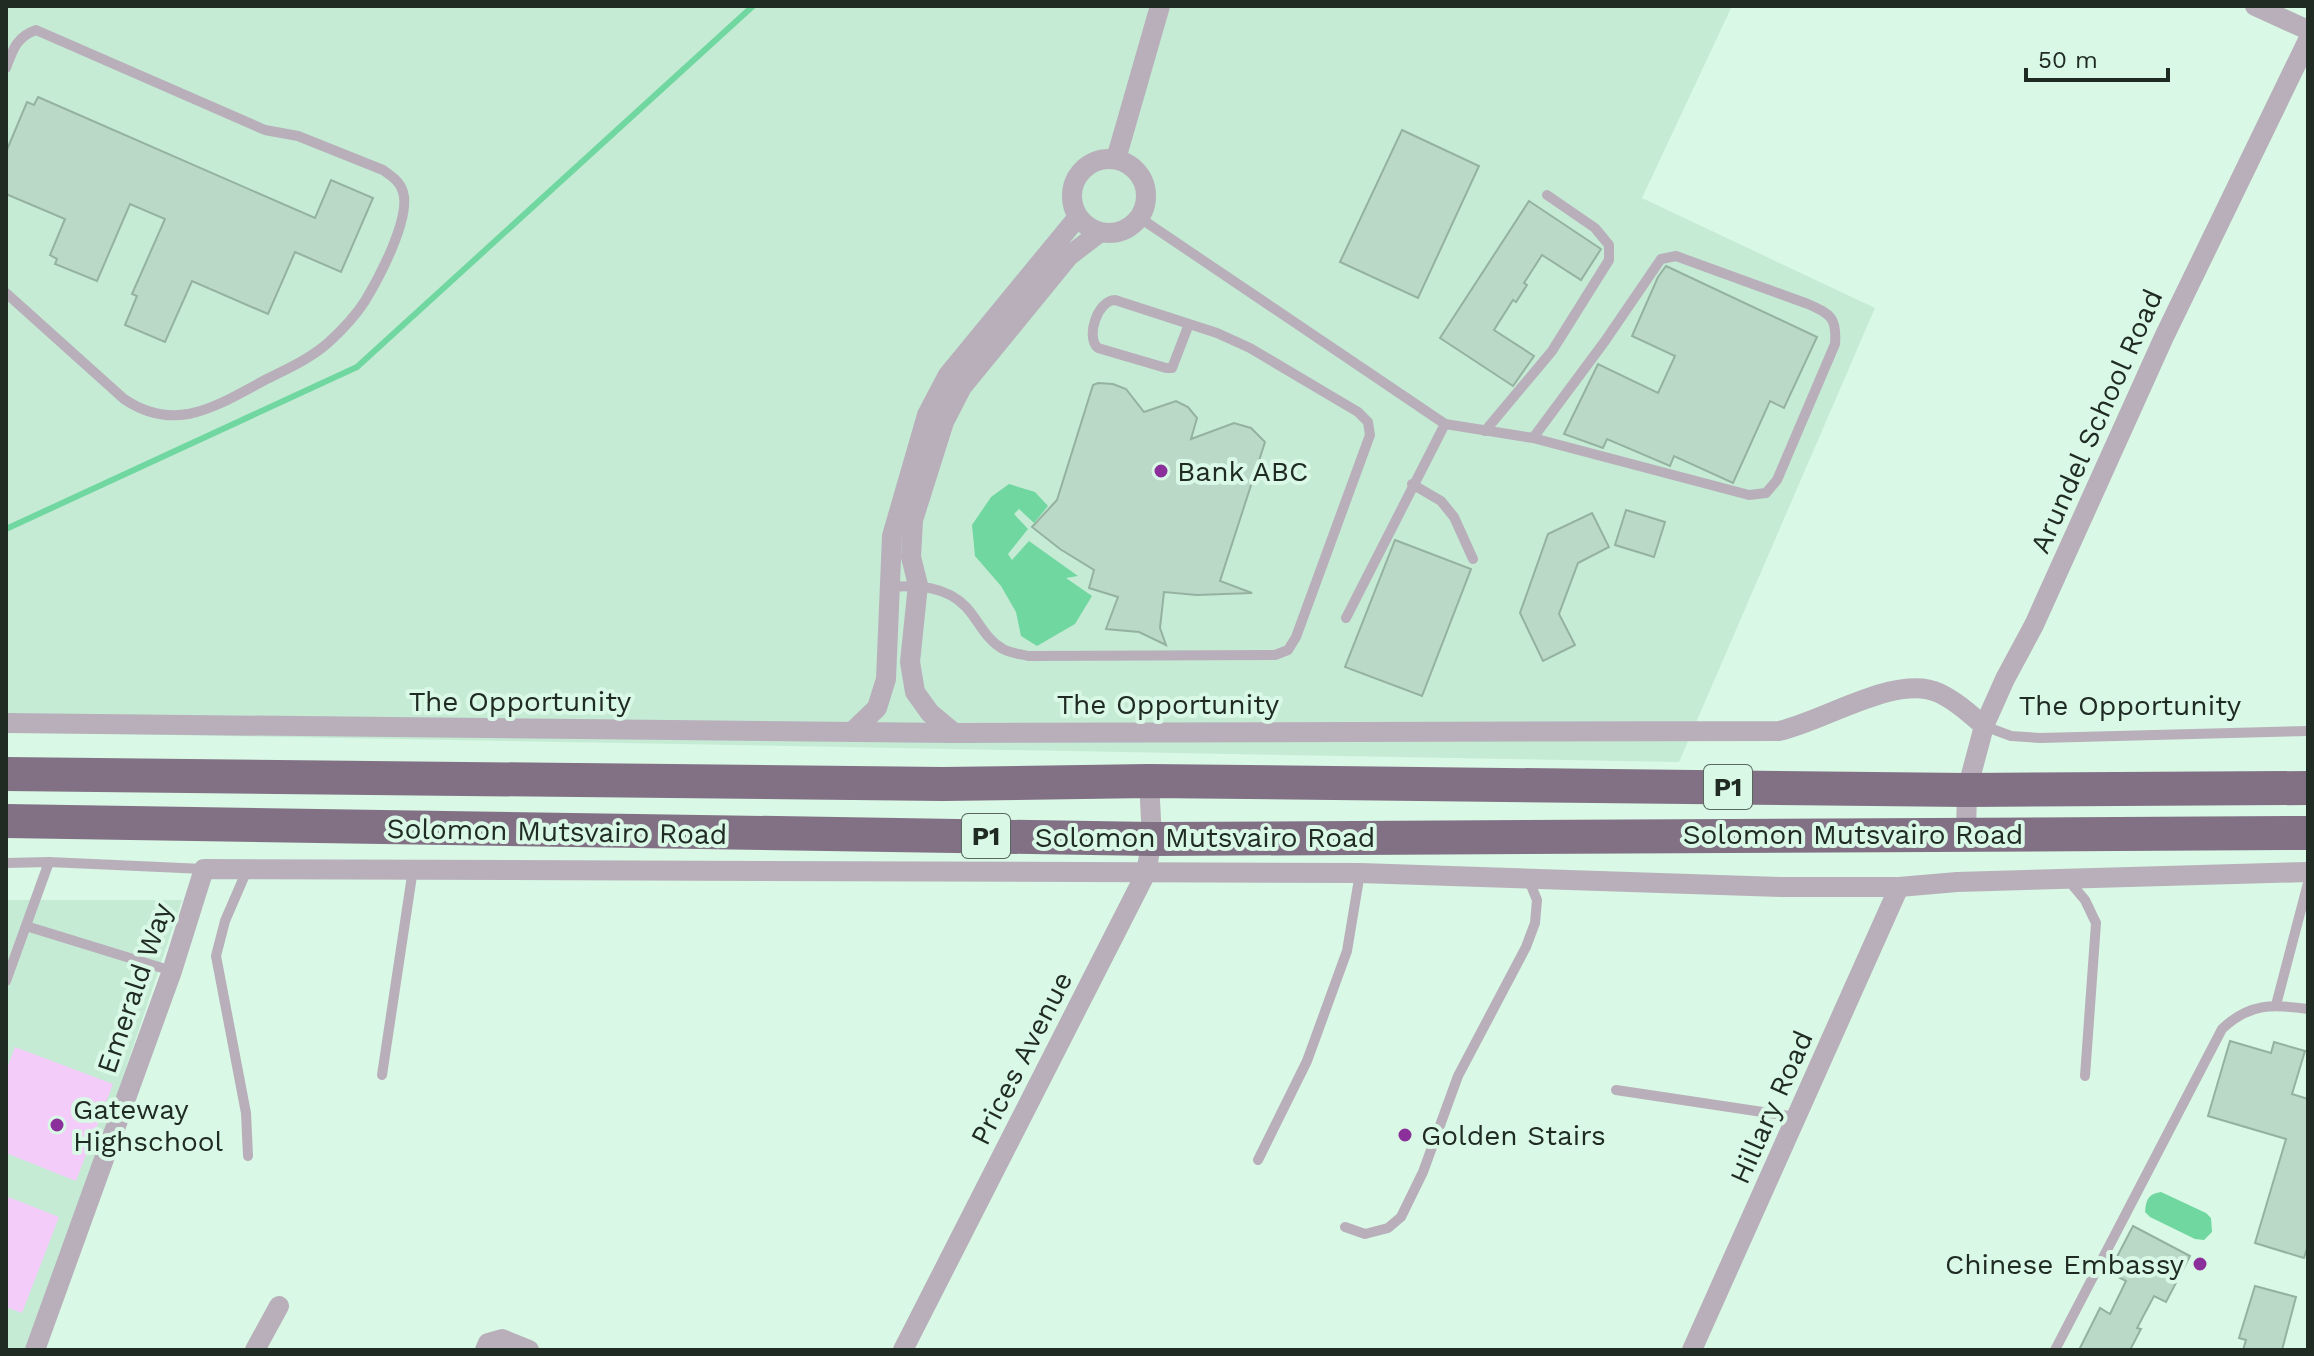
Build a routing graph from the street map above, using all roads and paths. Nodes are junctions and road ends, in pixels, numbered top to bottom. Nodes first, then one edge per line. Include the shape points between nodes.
1 (1160, 6) edge
2 (2255, 6) edge
3 (2308, 30) edge
4 (2308, 40) edge
5 (6, 68) edge
6 (1116, 159) junction
7 (1547, 195) dead end
8 (1077, 218) junction
9 (1140, 218) junction
10 (1099, 233) junction
11 (6, 293) edge
12 (1189, 324) junction
13 (1445, 424) junction
14 (1485, 431) junction
15 (1533, 438) junction
16 (1412, 484) junction
17 (1473, 559) dead end
18 (918, 585) junction
19 (891, 587) junction
20 (1346, 618) dead end
21 (6, 723) edge
22 (1984, 726) junction
23 (2308, 731) edge
24 (852, 732) junction
25 (954, 733) junction
26 (6, 774) edge
27 (1149, 781) junction
28 (2308, 788) edge
29 (1967, 790) junction
30 (6, 821) edge
31 (2308, 833) edge
32 (1966, 835) junction
33 (1152, 839) junction
34 (49, 862) junction
35 (6, 863) edge
36 (204, 869) junction
37 (247, 869) junction
38 (413, 869) junction
39 (2308, 872) edge
40 (1146, 873) junction
41 (1360, 873) junction
42 (1528, 878) junction
43 (2068, 879) junction
44 (2308, 883) edge
45 (1899, 887) junction
46 (26, 926) junction
47 (172, 971) junction
48 (6, 981) edge
49 (2276, 1005) junction
50 (2308, 1009) edge
51 (382, 1075) dead end
52 (2085, 1076) dead end
53 (1616, 1090) dead end
54 (1798, 1118) junction
55 (248, 1156) dead end
56 (1258, 1160) dead end
57 (1345, 1227) dead end
58 (279, 1306) dead end
59 (35, 1350) edge
60 (255, 1350) edge
61 (485, 1350) edge
62 (529, 1350) edge
63 (903, 1350) edge
64 (1692, 1350) edge
65 (2055, 1350) edge

1 - 6 street
2 - 3 street
4 - 22 street, Arundel School Road
5 - 11 lane via 17,41 36,30 265,130 298,136 383,170 403,192 404,211 364,302 330,342 211,409 179,416 142,411 124,399
6 - 8 street via 1094,161 1077,175 1071,197
6 - 9 street via 1137,171 1147,194
7 - 14 lane via 1595,228 1609,245 1609,260 1552,351
8 - 10 street
8 - 19 street via 948,375 927,415 892,536
9 - 10 street via 1122,232
9 - 13 lane
10 - 18 street via 1069,256 962,387 944,422 913,520 911,557
12 - 12 lane via 1108,300 1101,305 1091,339 1098,348 1172,368
12 - 18 lane via 1250,348 1368,422 1370,435 1288,650 1275,655 1028,656 1004,650 947,593
13 - 14 lane
13 - 16 lane
14 - 15 lane
15 - 15 lane via 1749,495 1766,493 1777,480 1835,344 1836,327 1828,313 1808,304 1676,256 1661,259
16 - 17 lane via 1441,501
16 - 20 lane
18 - 19 lane
18 - 25 street via 910,662 915,692
19 - 24 street via 886,679 877,708
21 - 24 street, The Opportunity
22 - 23 lane, The Opportunity via 2011,736 2040,738
22 - 25 street, The Opportunity via 1937,692 1912,686 1779,731
22 - 29 street, Arundel School Road
24 - 25 street, The Opportunity
26 - 27 highway, P1 via 912,784
27 - 29 highway, P1
27 - 33 street, Prices Avenue
28 - 29 highway, P1
29 - 32 street, Arundel School Road
30 - 33 highway, Solomon Mutsvairo Road / P1
31 - 32 highway, Solomon Mutsvairo Road / P1
32 - 33 highway, Solomon Mutsvairo Road / P1
33 - 40 street, Prices Avenue
34 - 35 lane
34 - 36 lane
34 - 46 lane
36 - 37 street
36 - 47 street, Emerald Way
37 - 38 street
37 - 55 lane via 216,956 246,1113
38 - 40 street
38 - 51 lane
39 - 43 street
40 - 41 street
40 - 63 street, Prices Avenue
41 - 42 street
41 - 56 lane via 1347,951 1307,1061
42 - 45 street
42 - 57 lane via 1537,900 1531,935 1458,1076 1401,1217 1388,1228 1365,1234
43 - 45 street
43 - 52 lane via 2096,923
44 - 49 lane
45 - 54 street, Hillary Road
46 - 47 lane
46 - 48 lane
47 - 59 street, Emerald Way
49 - 50 lane
49 - 65 lane via 2249,1010 2222,1029
53 - 54 lane
54 - 64 street, Hillary Road
58 - 60 street
61 - 62 street via 488,1343 502,1339

